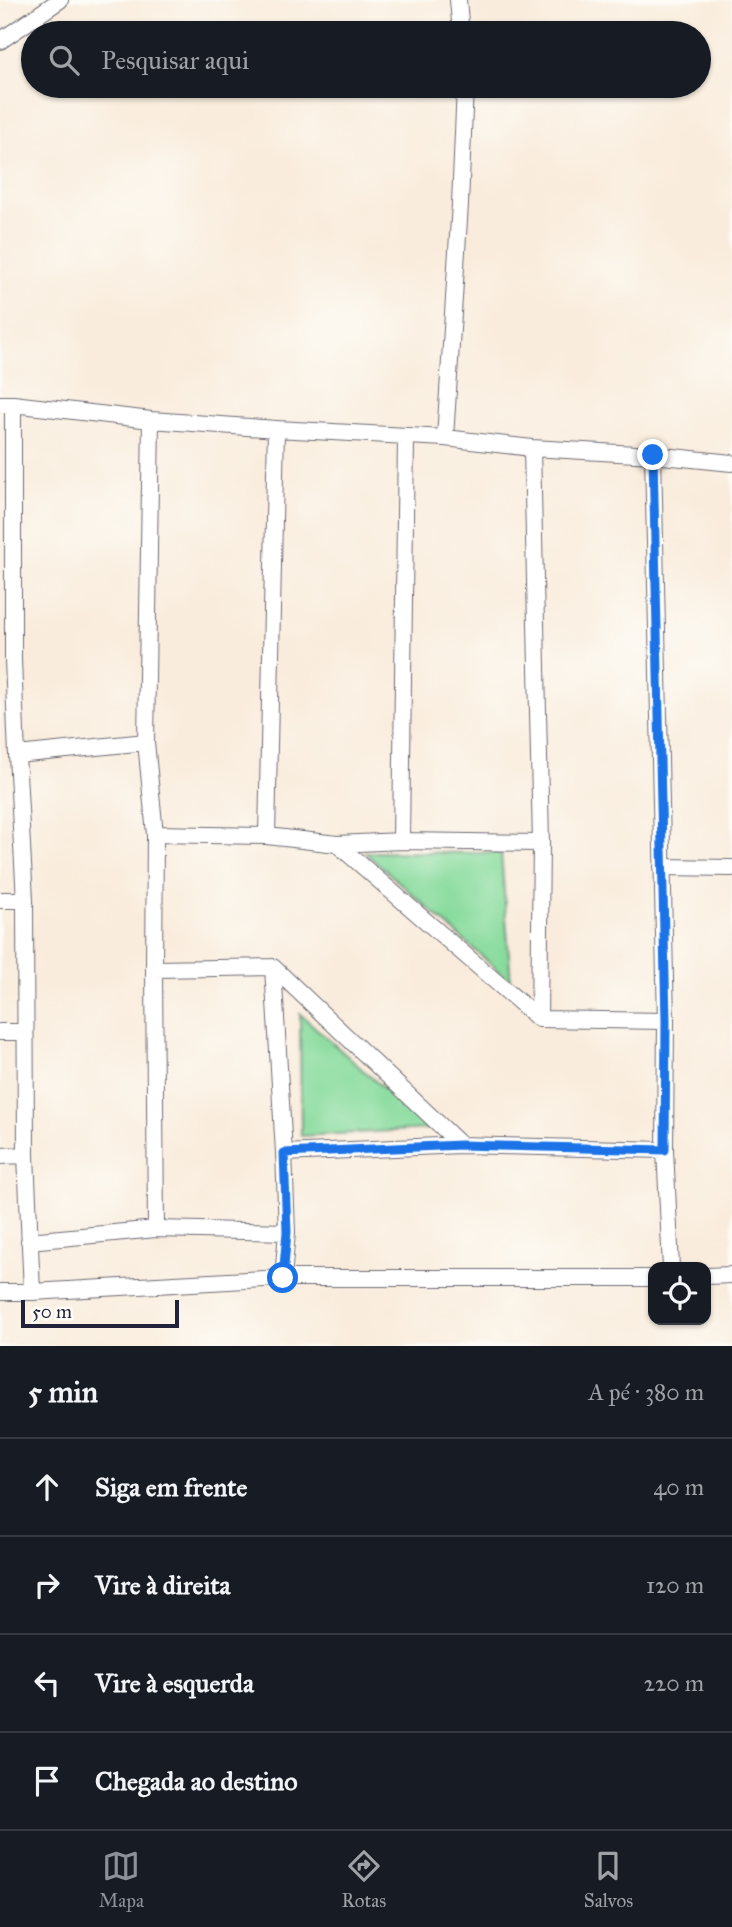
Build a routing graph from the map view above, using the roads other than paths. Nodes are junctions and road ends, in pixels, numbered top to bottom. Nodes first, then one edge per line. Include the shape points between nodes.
1 (60, 0) edge
2 (457, 0) edge
3 (29, 21) edge
4 (460, 21) edge
5 (21, 27) edge
6 (0, 41) edge
7 (464, 98) edge
8 (7, 404) edge
9 (151, 419) junction
10 (276, 429) junction
11 (406, 437) junction
12 (445, 438) junction
13 (532, 448) junction
14 (653, 455) junction
15 (732, 463) edge
16 (7, 660) edge
17 (146, 742) junction
18 (17, 755) junction
19 (155, 834) junction
20 (267, 835) junction
21 (401, 841) junction
22 (541, 843) junction
23 (337, 844) junction
24 (662, 867) junction
25 (732, 868) edge
26 (0, 900) edge
27 (26, 900) junction
28 (273, 967) junction
29 (154, 969) junction
30 (540, 1019) junction
31 (666, 1021) junction
32 (0, 1032) edge
33 (25, 1032) junction
34 (461, 1145) junction
35 (665, 1150) junction
36 (284, 1153) junction
37 (26, 1155) junction
38 (0, 1156) edge
39 (156, 1229) junction
40 (287, 1232) junction
41 (29, 1241) junction
42 (671, 1262) edge
43 (732, 1275) edge
44 (711, 1276) edge
45 (283, 1278) junction
46 (648, 1278) edge
47 (0, 1292) edge
48 (32, 1292) junction

1 - 3 street
2 - 4 street
5 - 6 street
7 - 12 street
8 - 9 street
8 - 16 street
9 - 10 street
9 - 17 street
10 - 11 street
10 - 20 street
11 - 12 street
11 - 21 street
12 - 13 street
13 - 14 street
13 - 22 street
14 - 15 street
14 - 24 street
16 - 18 street
17 - 18 street
17 - 19 street
18 - 27 street
19 - 20 street
19 - 29 street
20 - 23 street
21 - 22 street
21 - 23 street
22 - 30 street
23 - 30 street
24 - 25 street
24 - 31 street
26 - 27 street
27 - 33 street
28 - 29 street
28 - 34 street
28 - 36 street
29 - 39 street
30 - 31 street
31 - 35 street
32 - 33 street
33 - 37 street
34 - 35 street
34 - 36 street
35 - 42 street
36 - 40 street
37 - 38 street
37 - 41 street
39 - 40 street
39 - 41 street
40 - 45 street
41 - 48 street
43 - 44 street
45 - 46 street
45 - 48 street
47 - 48 street

